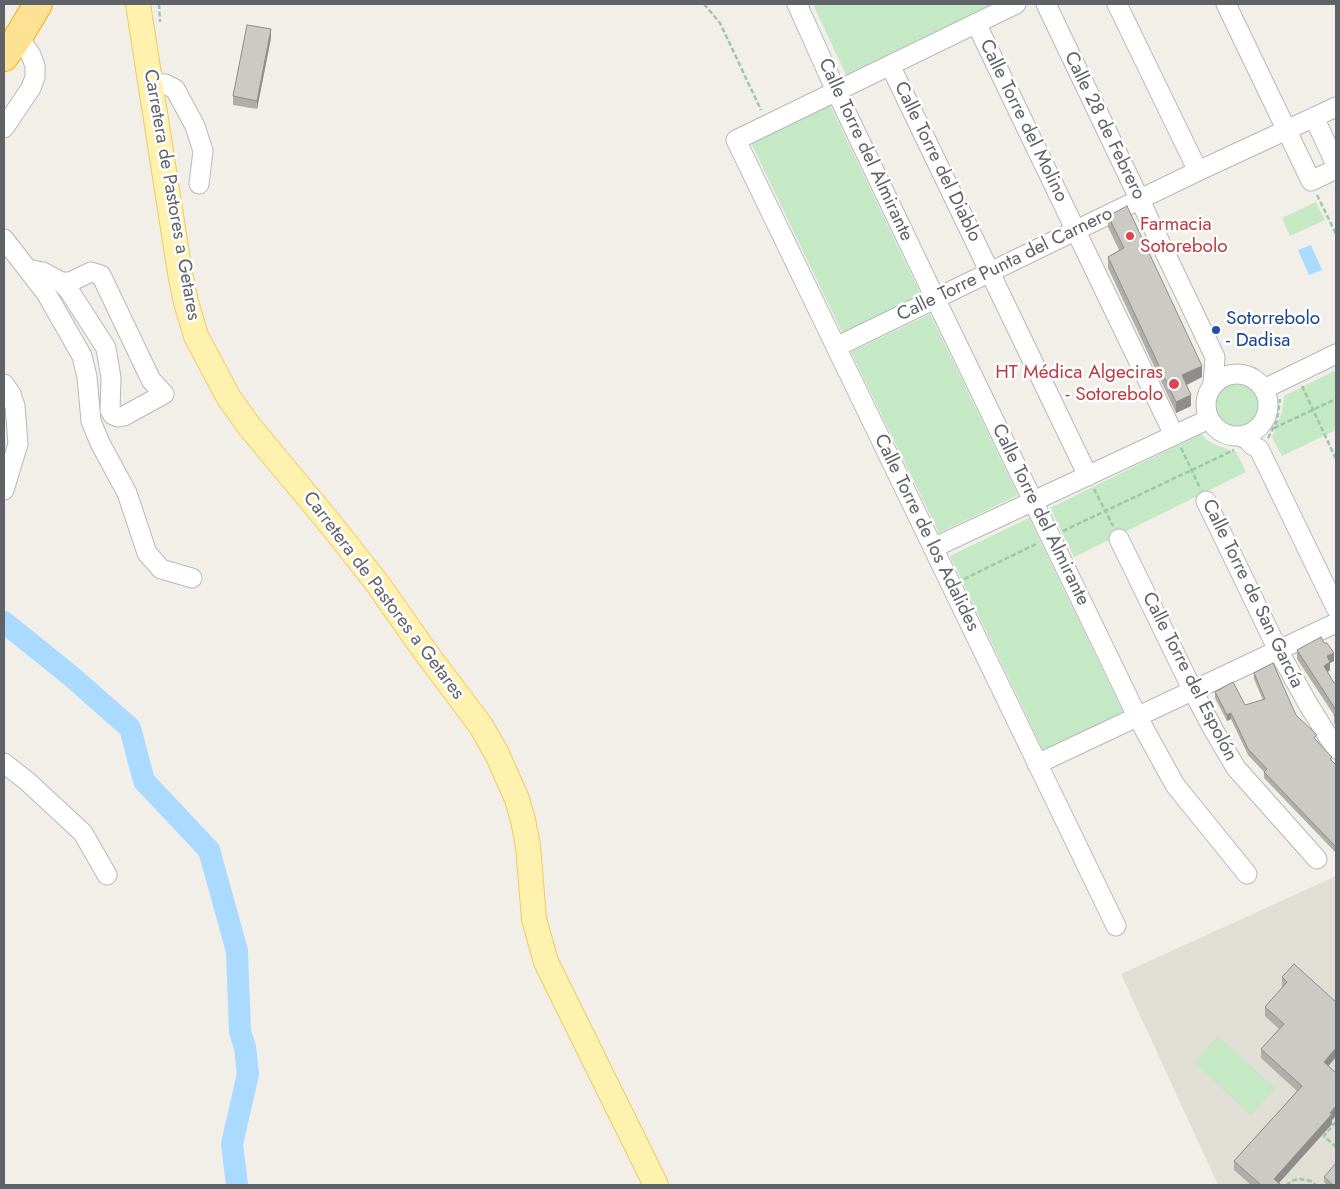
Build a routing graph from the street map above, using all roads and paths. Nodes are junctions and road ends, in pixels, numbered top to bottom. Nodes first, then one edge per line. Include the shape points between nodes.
1 (25, 4) edge
2 (38, 4) edge
3 (138, 4) edge
4 (704, 4) edge
5 (797, 4) edge
6 (1016, 4) edge
7 (1046, 4) edge
8 (1117, 4) edge
9 (1226, 4) edge
10 (976, 23) junction
11 (8, 45) edge
12 (890, 65) junction
13 (151, 83) junction
14 (836, 91) junction
15 (1336, 106) edge
16 (1314, 117) junction
17 (768, 124) junction
18 (4, 128) edge
19 (1286, 129) junction
20 (1336, 165) edge
21 (1336, 169) edge
22 (1198, 171) junction
23 (1311, 181) junction
24 (199, 184) dead end
25 (1139, 199) junction
26 (1076, 230) junction
27 (1336, 234) edge
28 (4, 239) edge
29 (27, 269) junction
30 (990, 272) junction
31 (61, 282) junction
32 (935, 298) junction
33 (836, 347) junction
34 (1336, 354) edge
35 (1215, 357) junction
36 (1240, 374) junction
37 (1296, 374) junction
38 (4, 384) edge
39 (1213, 384) junction
40 (1270, 386) junction
41 (1336, 399) edge
42 (1313, 410) junction
43 (1209, 419) junction
44 (1174, 435) junction
45 (1256, 438) junction
46 (1336, 459) edge
47 (1192, 471) junction
48 (1088, 476) junction
49 (4, 490) edge
50 (1032, 501) junction
51 (1206, 501) joint
52 (1106, 511) junction
53 (1050, 538) junction
54 (1119, 539) joint
55 (933, 548) junction
56 (192, 578) dead end
57 (951, 585) junction
58 (1336, 608) edge
59 (1336, 623) edge
60 (1278, 650) junction
61 (1193, 691) junction
62 (1137, 716) junction
63 (1336, 749) edge
64 (4, 763) edge
65 (1037, 764) junction
66 (1317, 859) dead end
67 (107, 874) dead end
68 (1247, 874) dead end
69 (1116, 926) dead end
70 (1336, 1122) edge
71 (1336, 1147) edge
72 (656, 1185) edge
73 (1286, 1185) edge
74 (1316, 1185) edge

1 - 11 highway
2 - 11 highway
3 - 13 main road, Carretera de Pastores a Getares
4 - 17 path via 720,23
5 - 14 street, Calle Torre del Almirante
6 - 10 street
7 - 25 street, Calle 28 de Febrero
8 - 22 street
9 - 19 street
10 - 12 street
10 - 26 street, Calle Torre del Molino
11 - 18 street via 25,46 32,55 35,77
12 - 14 street
12 - 30 street, Calle Torre del Diablo
13 - 24 street via 175,89 195,126 203,151
13 - 72 main road, Carretera de Pastores a Getares via 180,273 196,336 228,398 377,583 482,726 517,799 523,820 534,919 546,962
14 - 17 street
14 - 32 street, Calle Torre del Almirante
15 - 16 street, Calle Torre Punta del Carnero
16 - 19 street, Calle Torre Punta del Carnero
16 - 20 street
17 - 33 street, Calle Torre de los Adalides via 736,140
19 - 22 street, Calle Torre Punta del Carnero
19 - 23 street
21 - 23 street
22 - 25 street, Calle Torre Punta del Carnero
23 - 27 path
25 - 26 street, Calle Torre Punta del Carnero
25 - 35 street, Calle 28 de Febrero
26 - 30 street, Calle Torre Punta del Carnero
26 - 44 street, Calle Torre del Molino
28 - 29 street
29 - 31 street via 43,272
29 - 56 street via 46,293 82,356 91,421 127,493 147,553 161,569
30 - 32 street, Calle Torre Punta del Carnero
30 - 48 street, Calle Torre del Diablo
31 - 31 street via 70,282 91,272 101,275 151,380 164,394 124,416 113,415 106,348
32 - 33 street, Calle Torre Punta del Carnero
32 - 50 street, Calle Torre del Almirante
33 - 55 street, Calle Torre de los Adalides
34 - 37 street
35 - 36 street, Calle 28 de Febrero
35 - 39 street, Calle 28 de Febrero
36 - 39 street via 1225,376
36 - 40 street
37 - 40 street
37 - 42 path
38 - 49 street via 15,406 18,444
39 - 43 street via 1206,397
40 - 45 street via 1267,415
40 - 45 path via 1281,395 1279,413
41 - 42 path
42 - 45 path
42 - 46 path
43 - 44 street
43 - 45 street via 1226,434
44 - 47 path, Calle Torre de San García
44 - 48 street
45 - 47 path
45 - 58 street
47 - 51 path, Calle Torre de San García
47 - 52 path
48 - 50 street
48 - 52 path
50 - 53 street, Calle Torre del Almirante
50 - 55 street
51 - 60 street, Calle Torre de San García
52 - 53 path
52 - 54 path
53 - 57 path
53 - 62 street, Calle Torre del Almirante
54 - 61 street, Calle Torre del Espolón
55 - 57 street, Calle Torre de los Adalides
57 - 65 street, Calle Torre de los Adalides
59 - 60 street
60 - 61 street
60 - 63 street, Calle Torre de San García
61 - 62 street
61 - 66 street, Calle Torre del Espolón via 1236,768
62 - 65 street
62 - 68 street, Calle Torre del Almirante via 1175,785
64 - 67 street via 83,833
65 - 69 street, Calle Torre de los Adalides
70 - 71 path via 1324,1136
73 - 74 path via 1300,1179

